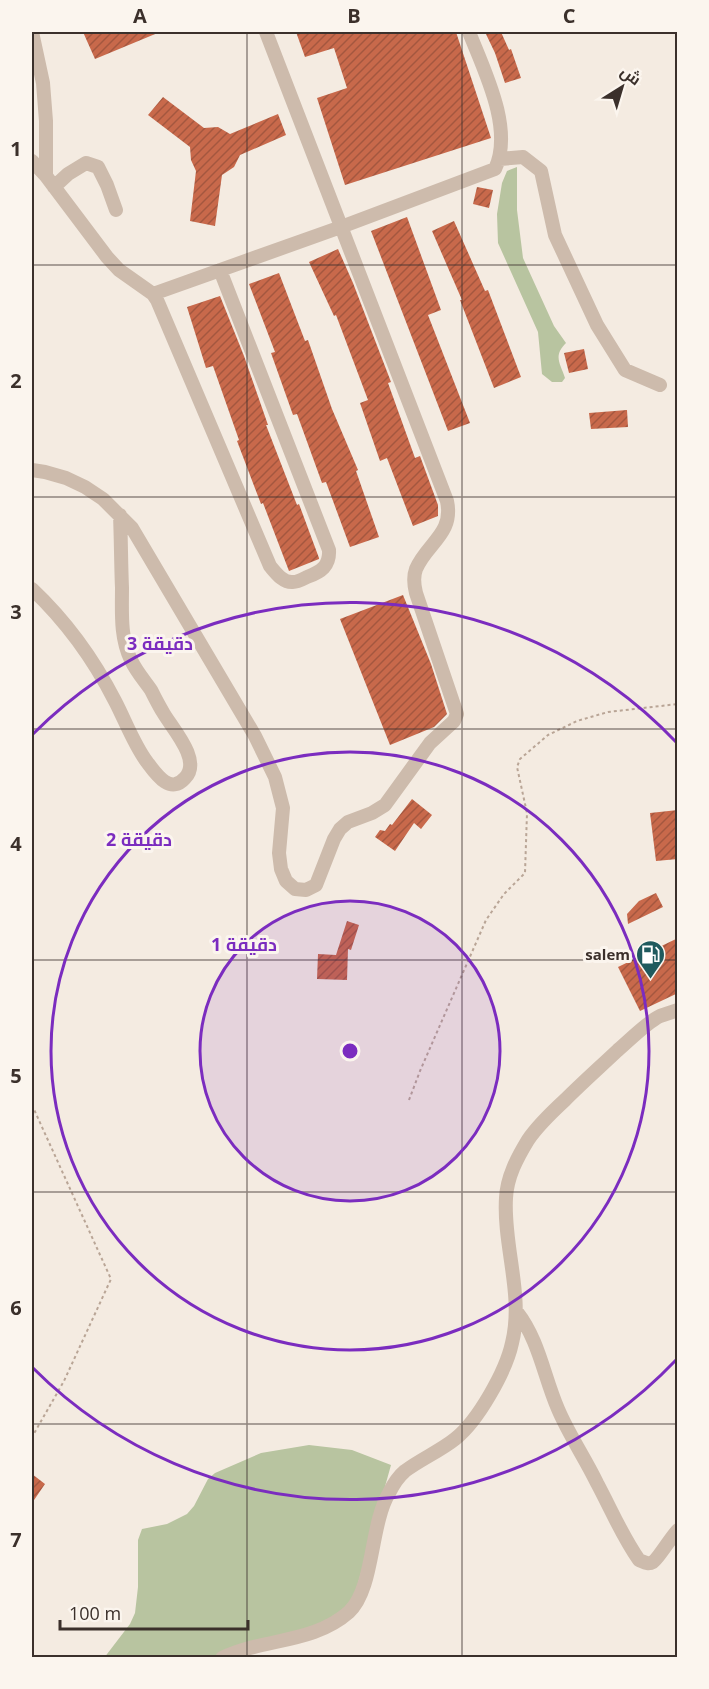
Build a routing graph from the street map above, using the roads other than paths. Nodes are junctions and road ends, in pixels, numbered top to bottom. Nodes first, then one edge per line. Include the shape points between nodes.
1 (32, 32) edge
2 (266, 32) edge
3 (469, 32) edge
4 (500, 159) junction
5 (32, 161) edge
6 (50, 181) junction
7 (116, 210) dead end
8 (341, 226) junction
9 (220, 270) junction
10 (153, 294) junction
11 (660, 385) dead end
12 (32, 470) edge
13 (120, 515) junction
14 (32, 589) edge
15 (678, 1010) edge
16 (516, 1312) junction
17 (678, 1530) edge
18 (222, 1658) edge

1 - 6 street via 43,83
2 - 8 street
3 - 4 street via 498,108
4 - 8 street via 495,169
4 - 11 street via 523,157 541,171 555,236 597,325 625,370
5 - 6 street
6 - 7 street via 86,163 98,167
6 - 10 street via 107,257
8 - 9 street
8 - 13 street via 447,501 447,524 416,570 414,581 456,714 385,805 340,829 316,885 306,890 295,889 286,881 279,853 283,808 275,777 142,543
9 - 10 street
9 - 10 street via 329,550 324,569 293,583 270,566
12 - 13 street via 85,487
13 - 14 street via 123,632 130,658 188,755 189,774 184,780 168,784 161,780 144,758 90,656
15 - 16 street via 659,1017 598,1068 548,1116 519,1156 507,1182 505,1211
16 - 17 street via 531,1333 549,1388 572,1438 639,1560 652,1563
16 - 18 street via 505,1365 468,1428 404,1472 388,1494 356,1604 324,1629

